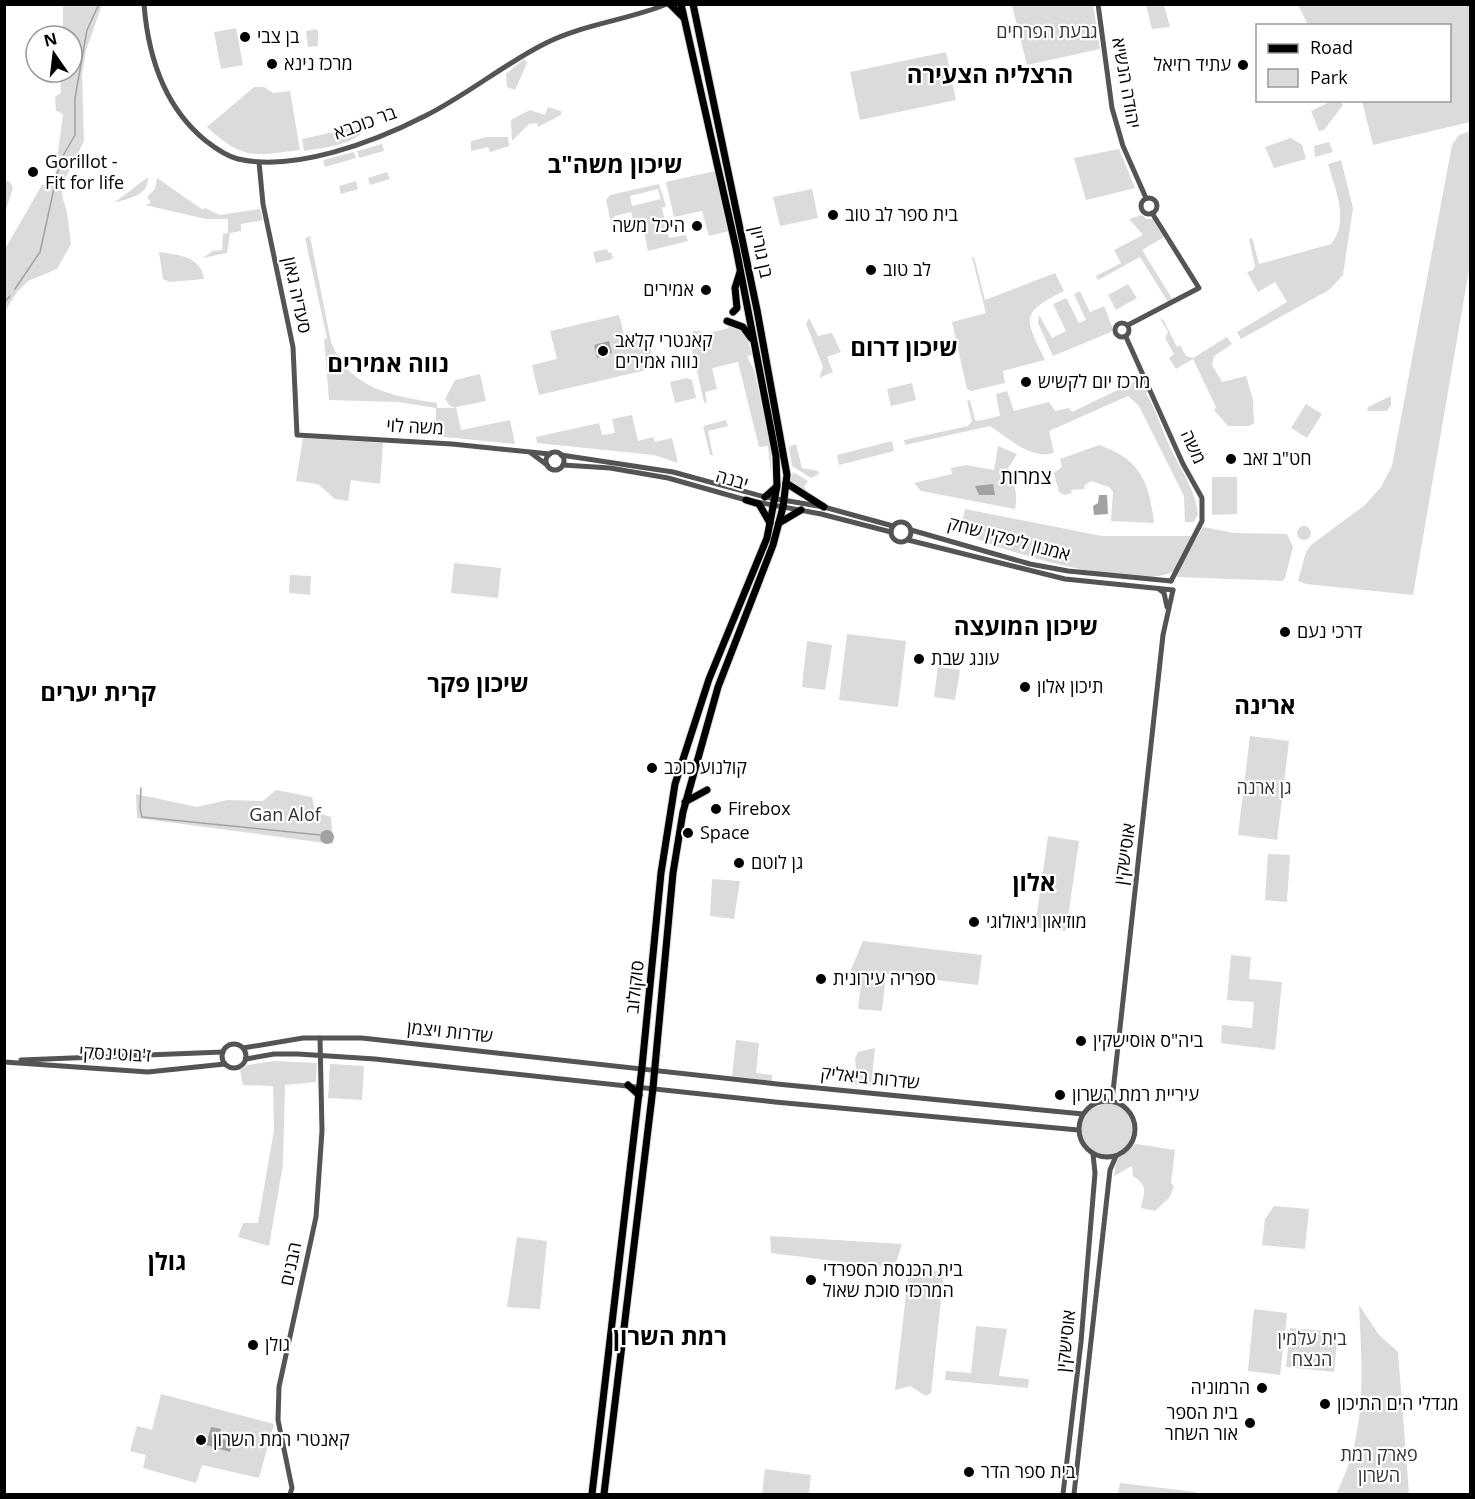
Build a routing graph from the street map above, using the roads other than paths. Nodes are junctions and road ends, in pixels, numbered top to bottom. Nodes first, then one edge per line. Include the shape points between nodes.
1 (144, 4) edge
2 (669, 4) edge
3 (681, 4) edge
4 (693, 4) edge
5 (1098, 4) edge
6 (684, 18) junction
7 (260, 162) junction
8 (1146, 198) junction
9 (1152, 213) junction
10 (741, 270) junction
11 (734, 312) dead end
12 (727, 321) dead end
13 (1128, 325) junction
14 (1126, 337) junction
15 (754, 345) junction
16 (297, 435) joint
17 (530, 452) junction
18 (550, 454) junction
19 (561, 454) junction
20 (547, 465) junction
21 (563, 465) junction
22 (786, 483) junction
23 (777, 486) junction
24 (765, 497) junction
25 (746, 500) junction
26 (774, 502) junction
27 (783, 503) junction
28 (824, 507) junction
29 (801, 510) junction
30 (779, 523) junction
31 (770, 524) junction
32 (892, 529) junction
33 (911, 530) junction
34 (908, 540) junction
35 (1176, 569) junction
36 (1156, 580) junction
37 (1169, 583) junction
38 (1148, 588) junction
39 (1158, 589) junction
40 (1173, 590) junction
41 (1168, 612) junction
42 (707, 790) dead end
43 (685, 802) junction
44 (320, 1038) junction
45 (243, 1048) junction
46 (223, 1052) junction
47 (322, 1056) junction
48 (246, 1059) junction
49 (4, 1061) edge
50 (225, 1064) junction
51 (642, 1067) junction
52 (654, 1069) junction
53 (628, 1085) junction
54 (640, 1086) junction
55 (653, 1088) junction
56 (639, 1095) junction
57 (1112, 1101) junction
58 (1083, 1114) junction
59 (1078, 1130) junction
60 (1093, 1154) junction
61 (1116, 1156) junction
62 (290, 1494) edge
63 (592, 1494) edge
64 (604, 1494) edge
65 (1063, 1494) edge
66 (1074, 1494) edge

1 - 7 street, בר כוכבא via 152,55 167,95 181,116 216,149 235,159
2 - 6 main road
2 - 7 street, בר כוכבא via 556,39 426,116 382,135 322,155
3 - 6 main road, בן גוריון
4 - 22 main road, בן גוריון via 758,310 787,467
5 - 8 street, יהודה הנשיא via 1112,108
6 - 10 main road, בן גוריון
7 - 16 street, סעדיה גאון via 263,204 293,346
8 - 9 street via 1157,203
8 - 9 street via 1141,208 1146,214
9 - 13 street via 1199,288
10 - 11 main road
10 - 15 main road, בן גוריון
12 - 15 main road via 747,330
13 - 14 street
13 - 14 street via 1119,324 1115,330 1119,337
14 - 35 street, משה via 1202,498 1202,521
15 - 23 main road, בן גוריון via 776,456
16 - 17 street, משה לוי
17 - 18 street, משה לוי
17 - 20 street
18 - 19 street
18 - 20 street
19 - 21 street
19 - 24 street via 673,472
20 - 21 street via 556,470
21 - 25 street, יבנה via 668,478
22 - 27 main road, בן גוריון
22 - 28 main road
23 - 24 main road
23 - 26 main road, בן גוריון
24 - 26 street
25 - 26 street, יבנה
25 - 31 main road via 759,504
26 - 27 street, יבנה
26 - 31 main road, סוקולוב
27 - 28 street
27 - 29 street, יבנה
27 - 30 main road, סוקולוב
28 - 32 street
29 - 30 main road
29 - 32 street, יבנה
30 - 43 main road, סוקולוב via 718,687
31 - 51 main road, סוקולוב via 763,550 709,679 675,784 661,873
32 - 33 street, אמנון ליפקין שחק via 904,522
32 - 34 street via 898,543
33 - 34 street
33 - 36 street, אמנון ליפקין שחק via 1030,564
34 - 38 street via 1065,579
35 - 36 street
35 - 37 street, משה
36 - 37 street, אמנון ליפקין שחק
37 - 38 street
37 - 40 street
38 - 39 street
39 - 40 street
39 - 41 street via 1166,598
40 - 41 street, אוסישקין
41 - 57 street, אוסישקין
42 - 43 main road
43 - 52 main road, סוקולוב via 673,873
44 - 45 street, שדרות ויצמן via 281,1040
44 - 47 street, הבנים
44 - 51 street, שדרות ויצמן via 403,1042
45 - 46 street via 232,1045
45 - 48 street
46 - 49 street, ז'בוטינסקי
46 - 50 street
47 - 48 street, שדרות ויצמן via 274,1054
47 - 53 street, שדרות ויצמן
47 - 62 street, הבנים via 316,1217 279,1387 278,1420
48 - 50 street via 238,1068
49 - 50 street, ז'בוטינסקי via 148,1072
51 - 52 street, שדרות ויצמן
51 - 54 main road, סוקולוב
52 - 55 main road, סוקולוב
52 - 58 street, שדרות ביאליק
53 - 54 street, שדרות ויצמן
53 - 56 main road
54 - 55 street, שדרות ויצמן
54 - 56 main road, סוקולוב
55 - 59 street, שדרות ביאליק
55 - 64 main road, סוקולוב
56 - 63 main road, סוקולוב
57 - 58 street via 1093,1104
57 - 61 street via 1130,1114 1135,1131 1130,1145
58 - 59 street
59 - 60 street via 1080,1140
60 - 61 street
60 - 65 street, אוסישקין via 1095,1173 1081,1342
61 - 66 street, אוסישקין via 1110,1170

